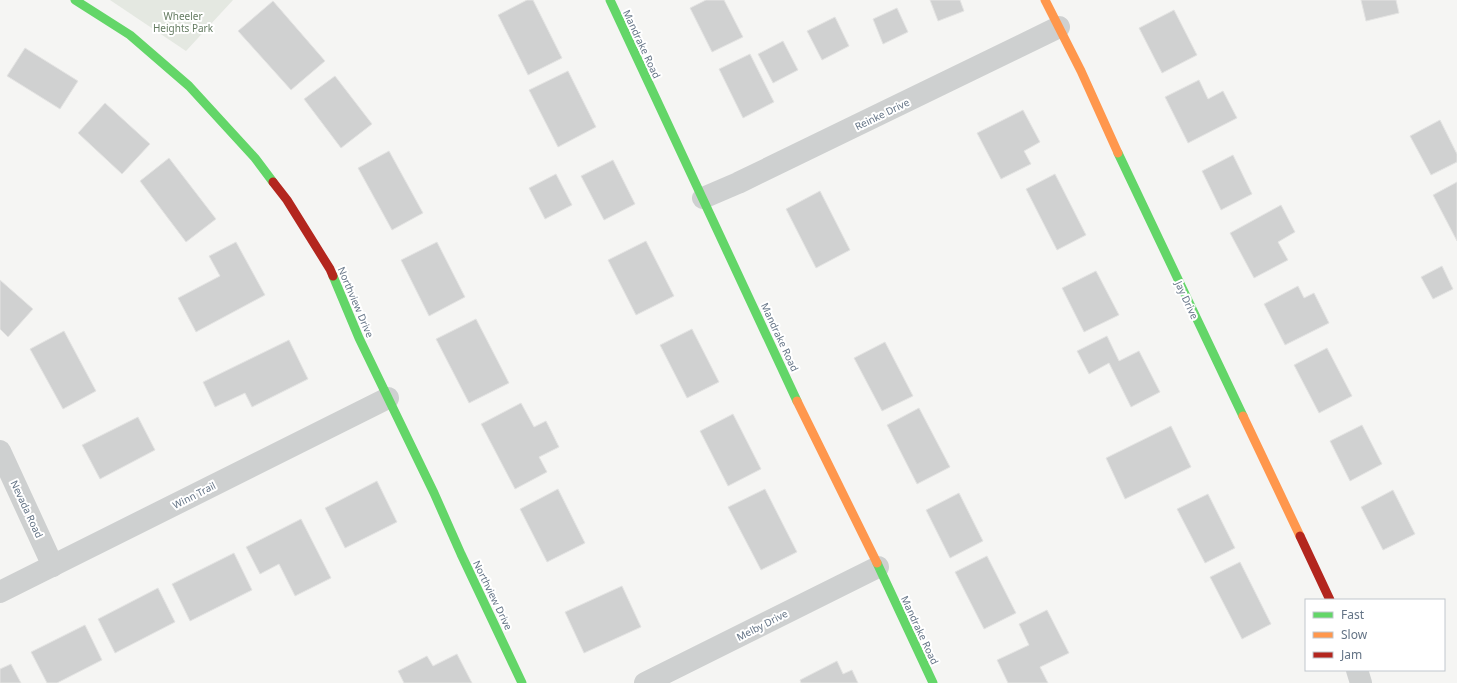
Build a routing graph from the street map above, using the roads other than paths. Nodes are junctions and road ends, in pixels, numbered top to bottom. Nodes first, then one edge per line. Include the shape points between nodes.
1 (75, 0) edge
2 (610, 0) edge
3 (1046, 0) edge
4 (1059, 27) junction
5 (703, 198) junction
6 (388, 398) junction
7 (0, 452) edge
8 (53, 566) junction
9 (878, 567) junction
10 (0, 592) edge
11 (1330, 599) edge
12 (1357, 671) edge
13 (522, 683) edge
14 (645, 683) edge
15 (932, 683) edge
16 (1361, 683) edge

1 - 6 street, Northview Drive via 130,36 189,86 255,158 287,200 330,269
2 - 5 street, Mandrake Road
3 - 4 street, Jay Drive
4 - 5 street, Reinke Drive via 760,173
4 - 11 street, Jay Drive
5 - 9 street, Mandrake Road via 809,428 856,518
6 - 8 street, Winn Trail
6 - 13 street, Northview Drive
7 - 8 street, Nevada Road
8 - 10 street, Winn Trail
9 - 14 street, Melby Drive
9 - 15 street, Mandrake Road
12 - 16 street

